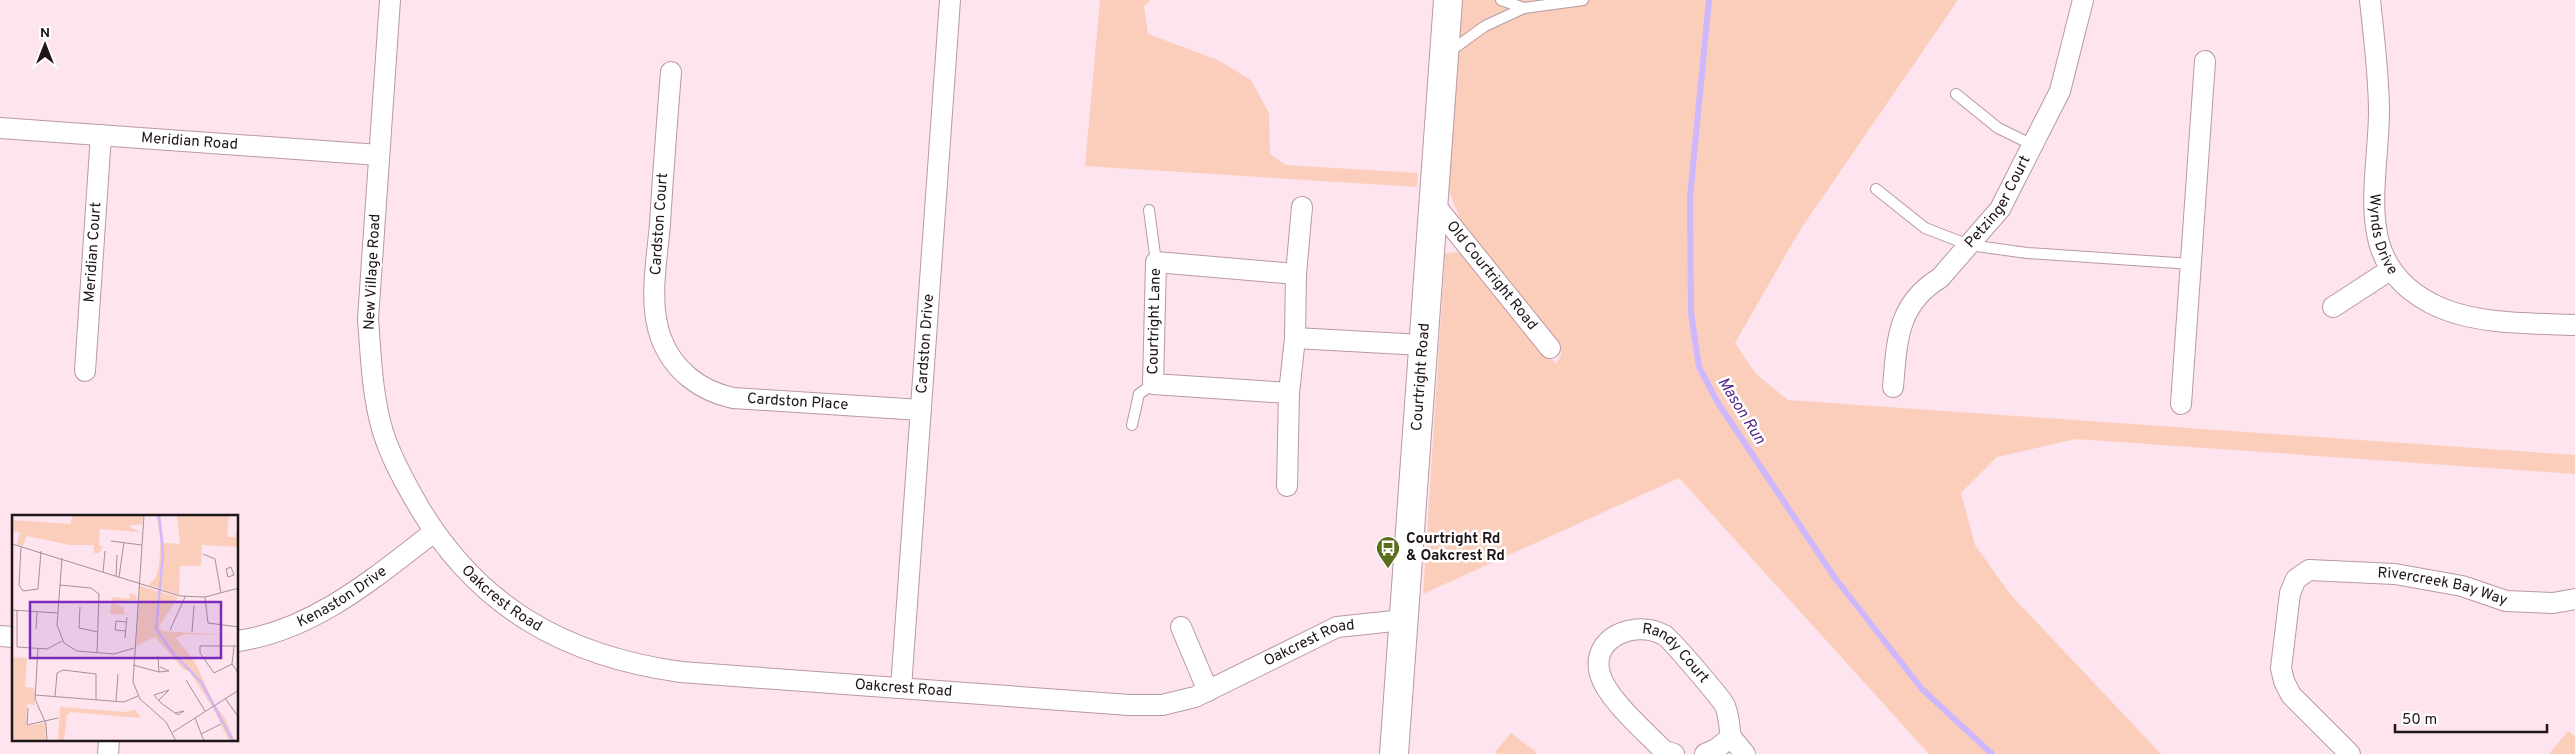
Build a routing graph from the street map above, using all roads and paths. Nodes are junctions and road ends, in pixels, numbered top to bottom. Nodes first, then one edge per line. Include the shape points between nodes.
1 (390, 0) edge
2 (950, 0) edge
3 (1448, 0) edge
4 (1501, 0) edge
5 (1583, 0) edge
6 (2083, 0) edge
7 (2370, 0) edge
8 (1525, 4) edge
9 (1444, 57) junction
10 (2205, 61) dead end
11 (671, 72) dead end
12 (1956, 94) dead end
13 (0, 128) edge
14 (100, 135) junction
15 (2033, 145) junction
16 (379, 155) junction
17 (1876, 189) dead end
18 (1434, 204) junction
19 (1302, 207) dead end
20 (1149, 210) dead end
21 (1969, 245) junction
22 (1156, 262) junction
23 (2192, 264) junction
24 (2390, 270) junction
25 (1296, 274) junction
26 (2333, 307) dead end
27 (2575, 326) edge
28 (1294, 338) junction
29 (1422, 345) junction
30 (1550, 348) dead end
31 (85, 371) dead end
32 (682, 371) joint
33 (1153, 384) junction
34 (1893, 387) dead end
35 (1289, 393) junction
36 (2181, 404) dead end
37 (920, 410) junction
38 (1132, 425) dead end
39 (1287, 486) dead end
40 (434, 532) junction
41 (2575, 599) edge
42 (1403, 620) junction
43 (1182, 627) dead end
44 (239, 641) edge
45 (901, 688) junction
46 (1208, 691) junction
47 (1731, 737) junction
48 (1394, 754) edge
49 (1674, 754) edge
50 (1705, 754) edge
51 (1745, 754) edge
52 (2350, 754) edge

1 - 16 street, New Village Road
2 - 37 street, Cardston Drive
3 - 9 street, Courtright Road
4 - 8 lane
5 - 8 lane
6 - 15 street, Petzinger Court via 2060,91
7 - 24 street, Wynds Drive via 2379,95 2373,210 2380,245
8 - 9 lane via 1485,26
9 - 18 street, Courtright Road
10 - 23 street
11 - 32 street, Cardston Court via 654,296 660,336
12 - 15 lane via 1998,128
13 - 14 street, Meridian Road
14 - 16 street, Meridian Road
14 - 31 street, Meridian Court
15 - 21 street, Petzinger Court via 2000,209
16 - 40 street, New Village Road via 368,319 372,367 383,431 403,479
17 - 21 lane via 1925,228
18 - 29 street, Courtright Road
18 - 30 street, Old Courtright Road
19 - 25 street
20 - 22 lane
21 - 23 lane via 2027,253
21 - 34 street, Petzinger Court via 1906,310 1897,342
22 - 25 street, Courtright Lane
22 - 33 street, Courtright Lane
23 - 36 street
24 - 26 street
24 - 27 street, Wynds Drive via 2421,298 2462,315 2484,320
25 - 28 street
28 - 29 street
28 - 35 street
29 - 42 street, Courtright Road
32 - 37 street, Cardston Place via 705,389 734,398
33 - 35 street, Courtright Lane
33 - 38 lane via 1139,394
35 - 39 street
37 - 45 street, Cardston Drive
40 - 44 street, Kenaston Drive via 337,603 301,623 260,638
40 - 45 street, Oakcrest Road via 481,587 509,608 542,629 608,658 681,672
41 - 52 street, Rivercreek Bay Way via 2524,603 2506,601 2426,578 2309,570 2296,579 2290,593 2281,668 2291,695
42 - 46 street, Oakcrest Road via 1337,627
42 - 48 street, Courtright Road
43 - 46 street
45 - 46 street, Oakcrest Road via 1129,705 1162,704
47 - 49 street, Randy Court via 1725,705 1665,636 1648,629 1630,629 1613,636 1601,652 1600,672 1608,690 1663,750
47 - 50 street
47 - 51 street, Randy Court

